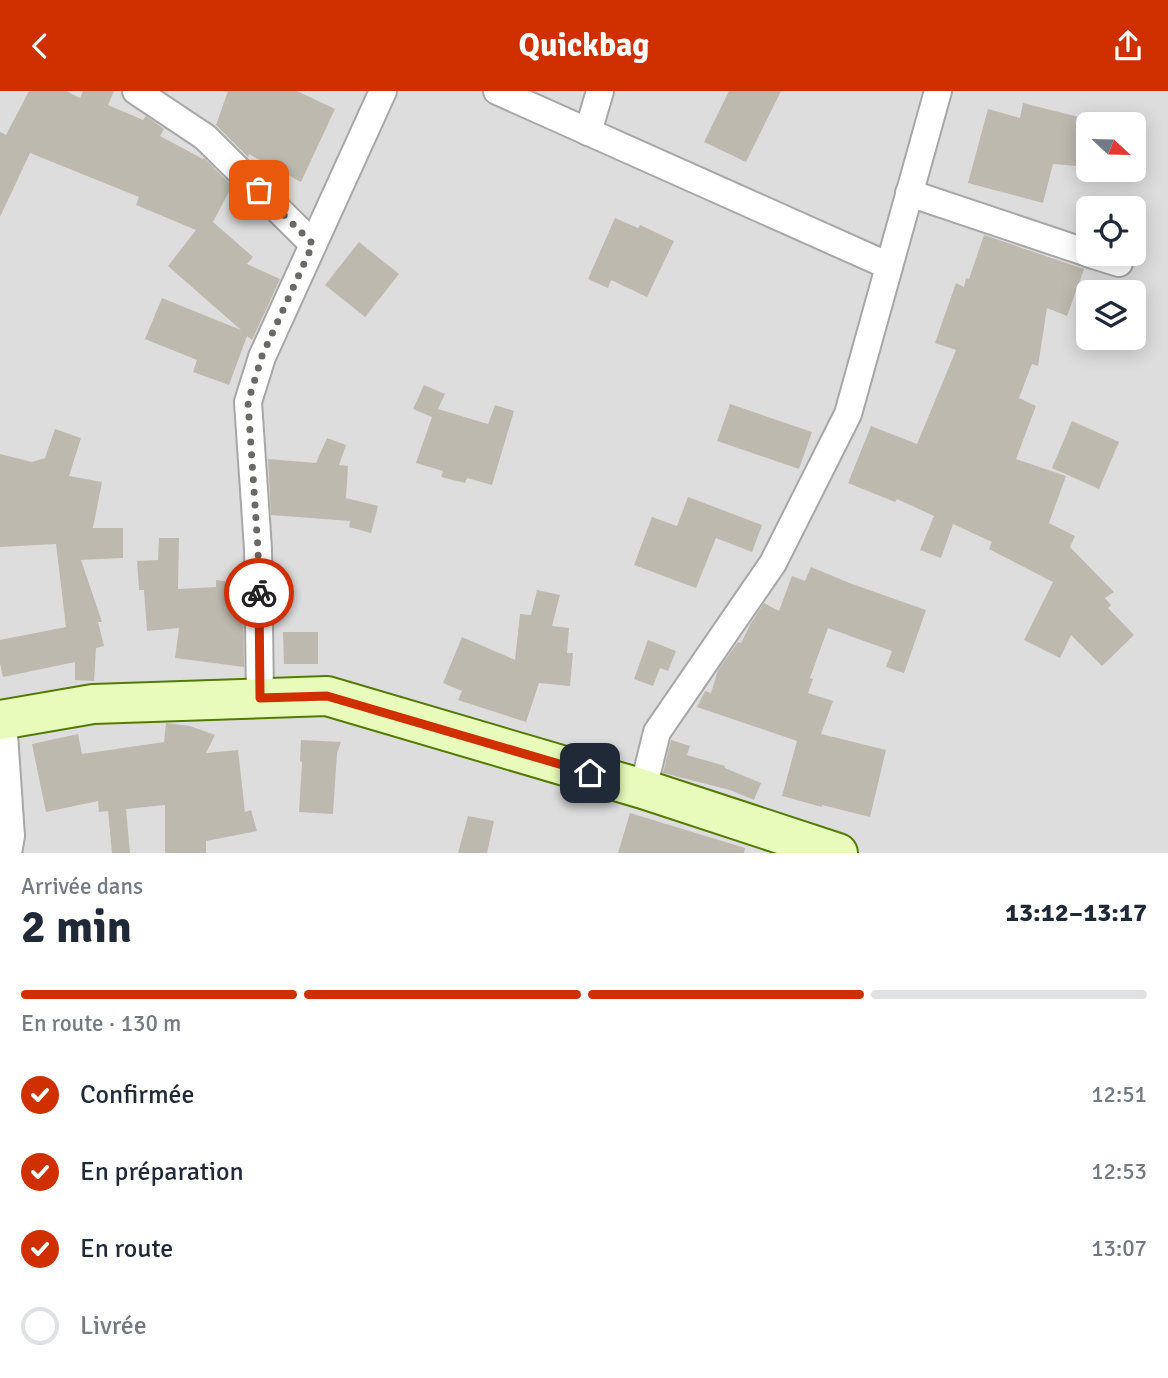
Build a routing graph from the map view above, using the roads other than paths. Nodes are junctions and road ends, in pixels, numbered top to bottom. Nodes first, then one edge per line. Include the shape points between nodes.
1 (136, 91) edge
2 (383, 91) edge
3 (497, 91) edge
4 (600, 91) edge
5 (938, 91) edge
6 (588, 132) junction
7 (909, 193) junction
8 (313, 244) junction
9 (1076, 249) edge
10 (888, 266) junction
11 (260, 698) junction
12 (1, 720) edge
13 (643, 789) junction
14 (8, 853) edge
15 (838, 853) edge

1 - 8 street via 205,137
2 - 8 street
3 - 6 street
4 - 6 street
5 - 7 street
6 - 10 street
7 - 9 street
7 - 10 street
8 - 11 street via 262,356 248,402 258,549
10 - 13 street via 848,414 773,563 657,732
11 - 12 main road via 93,704
11 - 13 main road via 327,696
12 - 14 street via 8,768
13 - 15 main road

